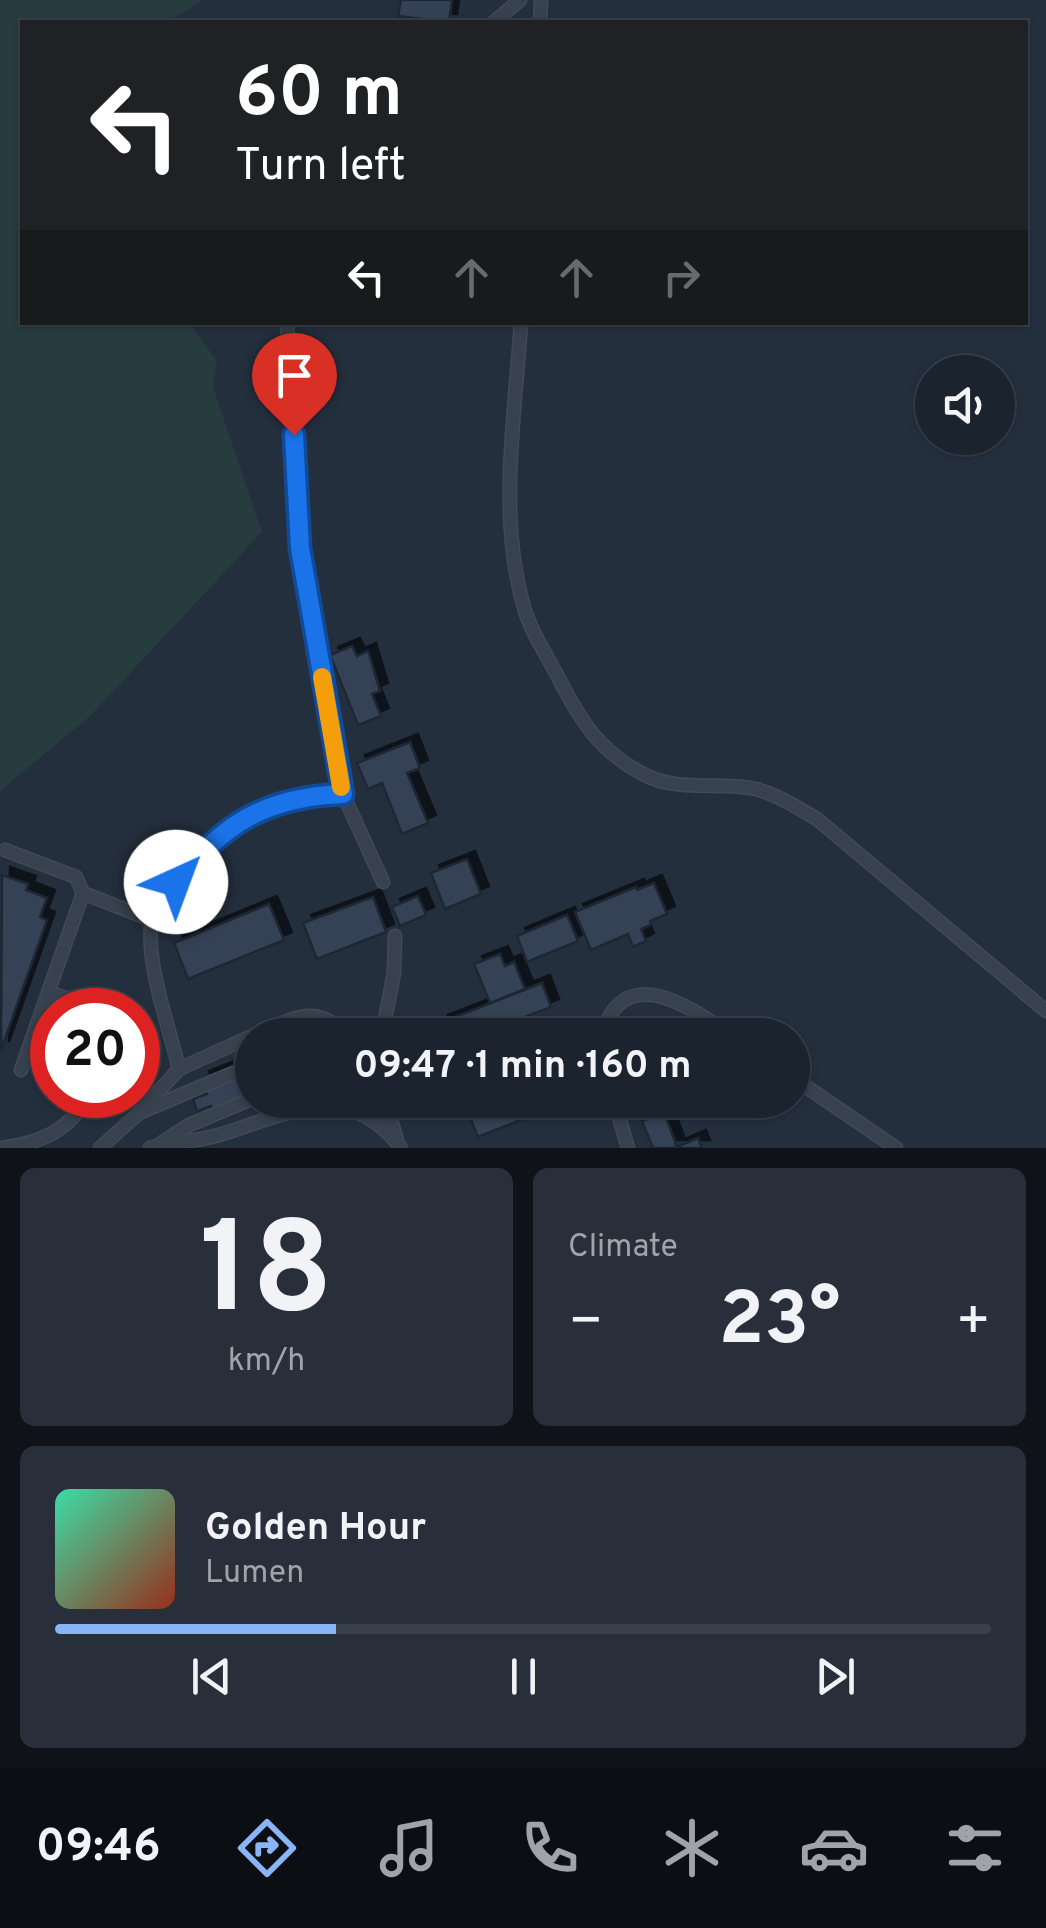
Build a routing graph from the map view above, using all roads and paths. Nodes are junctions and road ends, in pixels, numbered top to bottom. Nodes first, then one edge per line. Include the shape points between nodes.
1 (520, 0) edge
2 (496, 20) edge
3 (287, 325) edge
4 (521, 325) edge
5 (343, 794) junction
6 (5, 850) dead end
7 (383, 882) dead end
8 (82, 893) junction
9 (152, 920) junction
10 (395, 936) dead end
11 (50, 988) edge
12 (1046, 1011) edge
13 (302, 1018) edge
14 (326, 1018) edge
15 (385, 1018) edge
16 (610, 1018) edge
17 (704, 1018) edge
18 (235, 1044) edge
19 (30, 1046) edge
20 (178, 1069) junction
21 (21, 1070) dead end
22 (235, 1072) edge
23 (160, 1089) edge
24 (810, 1089) edge
25 (160, 1104) edge
26 (235, 1105) edge
27 (70, 1118) edge
28 (133, 1118) edge
29 (270, 1118) edge
30 (366, 1118) edge
31 (390, 1118) edge
32 (619, 1118) edge
33 (399, 1145) edge
34 (154, 1147) edge
35 (2, 1148) edge
36 (100, 1148) edge
37 (628, 1148) edge
38 (896, 1148) edge

1 - 2 lane
3 - 5 lane via 300,548
4 - 12 lane via 509,511 513,554 525,614 585,728 646,776 681,786 754,789 817,819
5 - 7 lane
5 - 9 lane via 255,812 193,862
6 - 8 lane via 76,877
8 - 9 lane
8 - 11 lane
9 - 20 lane
10 - 15 lane
13 - 14 lane
16 - 17 lane via 625,1002 652,993
18 - 20 lane
19 - 21 lane
20 - 23 lane
22 - 25 lane
24 - 38 lane
26 - 34 lane
27 - 35 lane via 29,1144
28 - 36 lane
29 - 34 lane
30 - 33 lane
31 - 33 lane
32 - 37 lane

